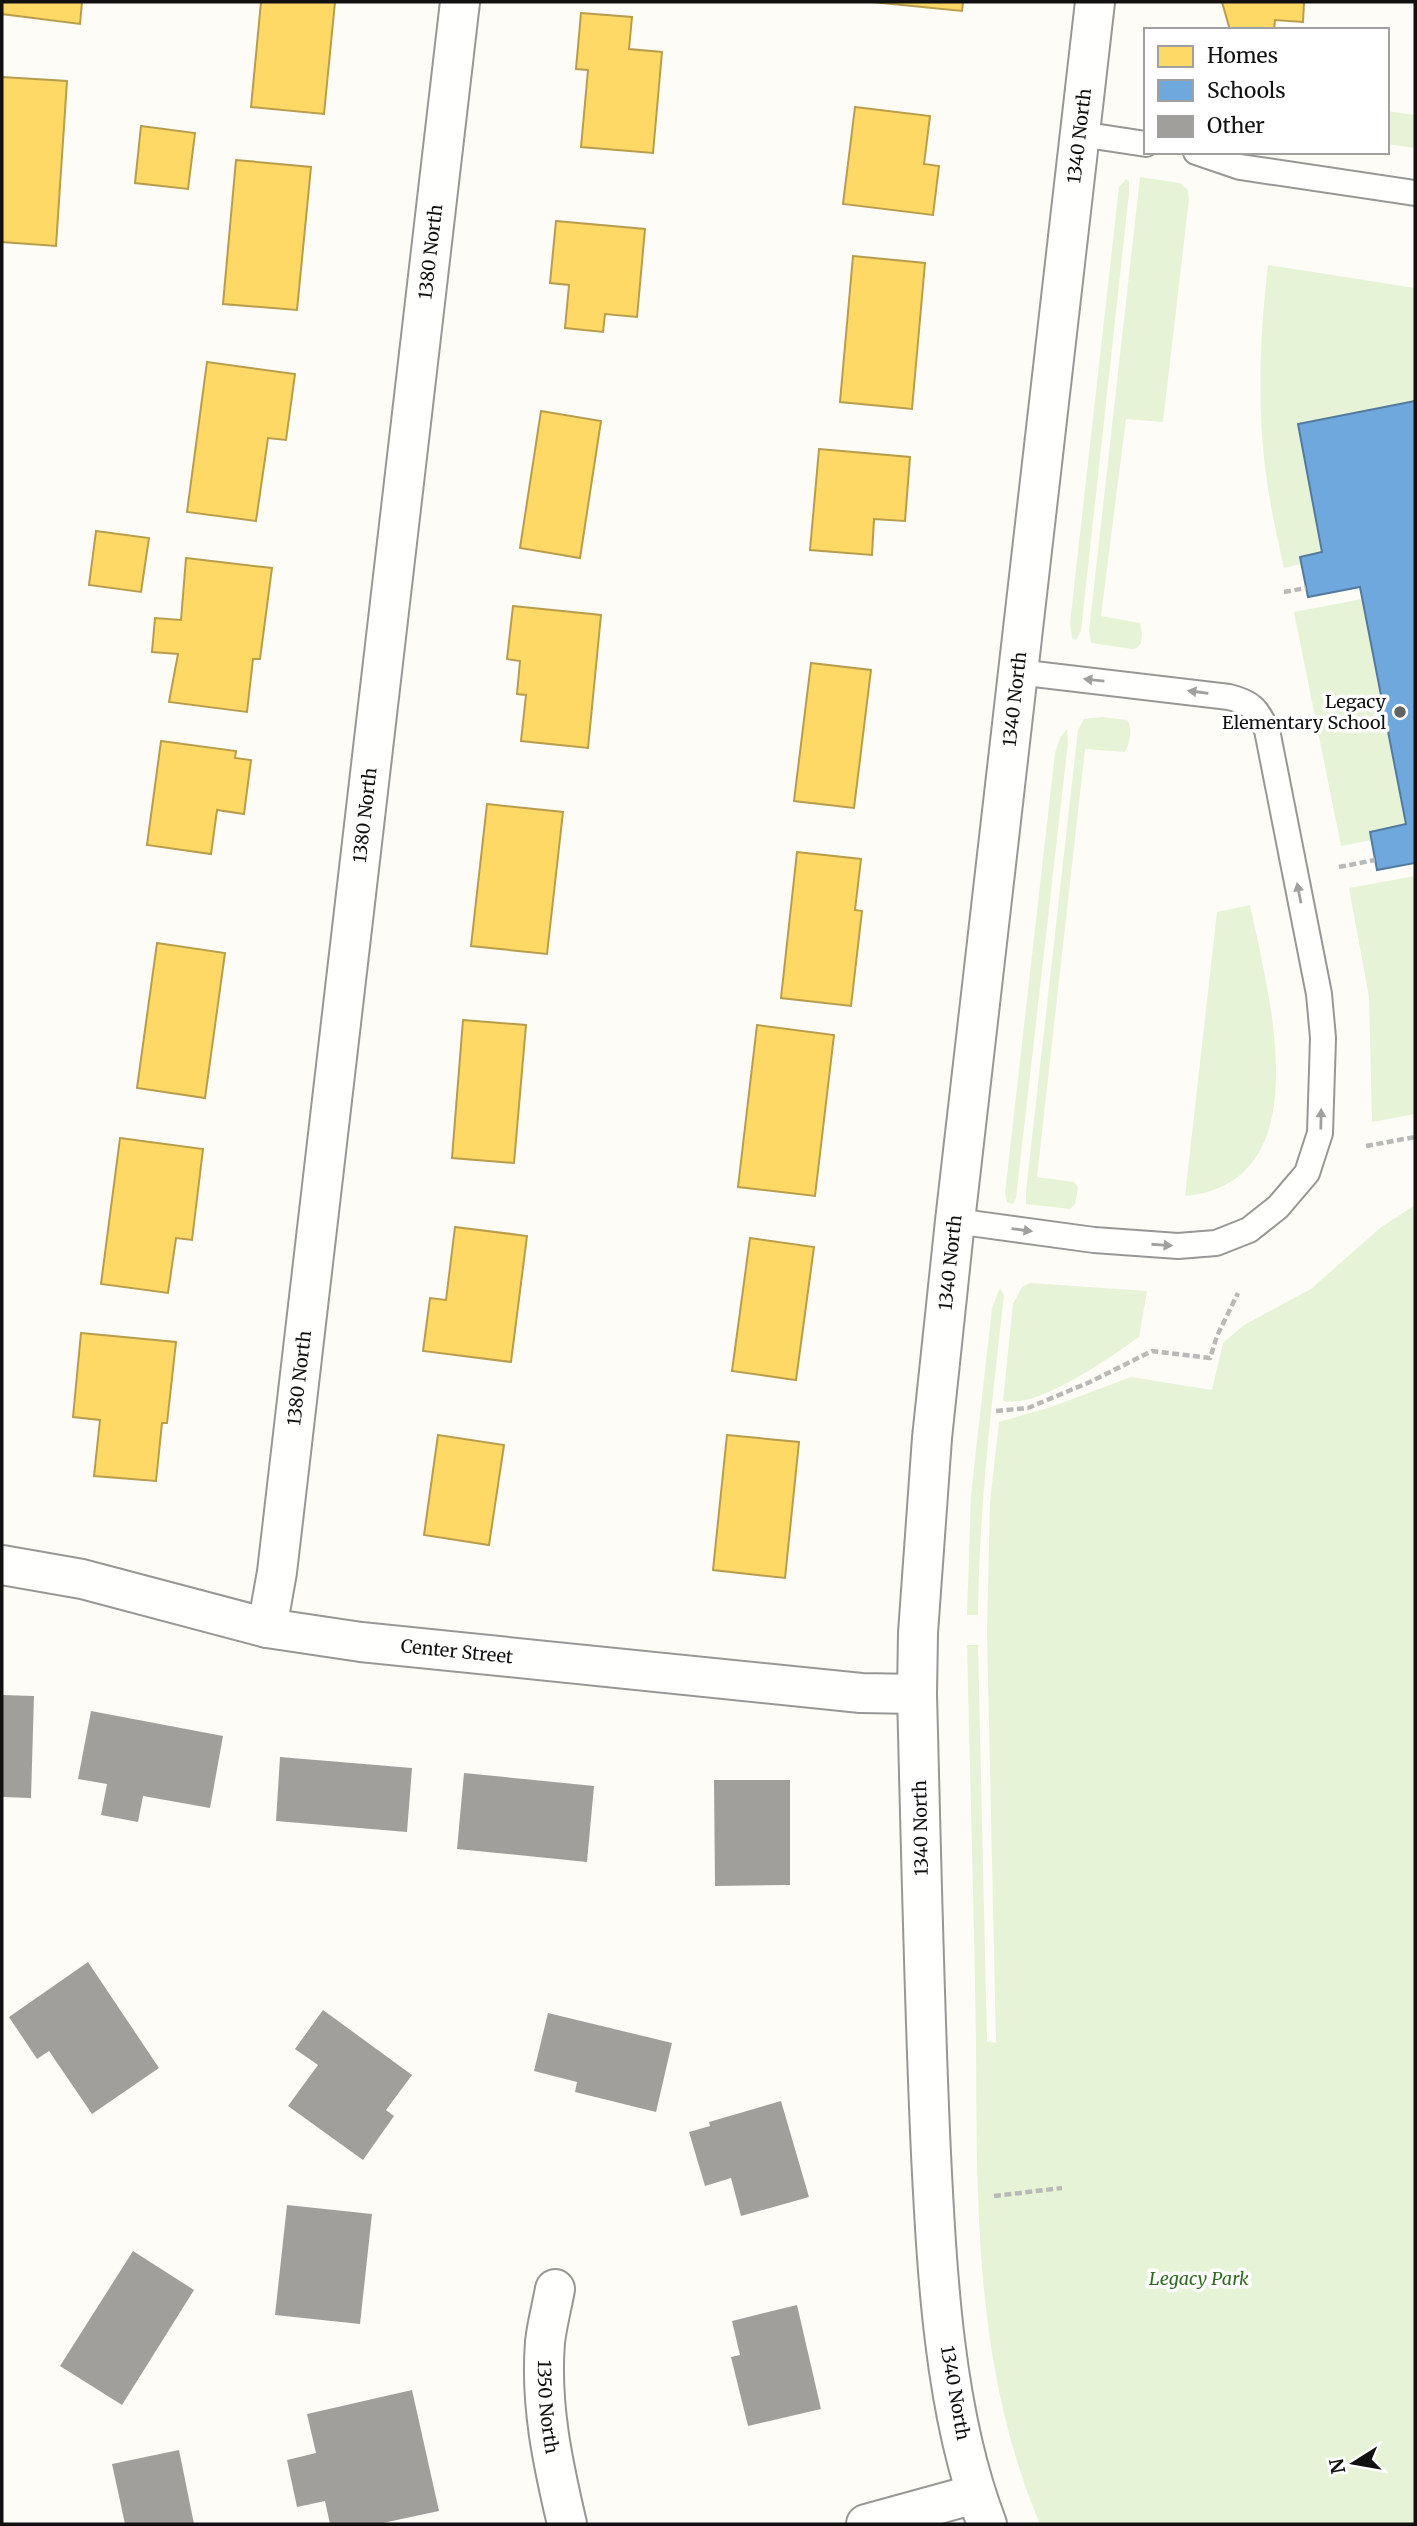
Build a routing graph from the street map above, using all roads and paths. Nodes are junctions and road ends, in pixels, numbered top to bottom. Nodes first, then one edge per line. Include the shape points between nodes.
1 (460, 2) edge
2 (1095, 2) edge
3 (1080, 135) junction
4 (1144, 144) edge
5 (1202, 154) edge
6 (1415, 193) edge
7 (1306, 587) dead end
8 (1284, 592) dead end
9 (1017, 672) junction
10 (1375, 860) dead end
11 (1339, 867) dead end
12 (1415, 1138) edge
13 (1366, 1146) dead end
14 (955, 1221) junction
15 (1238, 1293) dead end
16 (996, 1411) dead end
17 (2, 1565) edge
18 (267, 1628) junction
19 (918, 1694) junction
20 (1062, 2188) dead end
21 (994, 2196) dead end
22 (555, 2289) dead end
23 (981, 2509) edge
24 (567, 2524) edge
25 (866, 2524) edge

1 - 18 street, 1380 North
2 - 3 street, 1340 North
3 - 4 lane
3 - 9 street, 1340 North
5 - 6 lane via 1241,167
7 - 8 path
9 - 14 street, 1340 North
14 -> 9 lane via 1094,1240 1178,1246 1216,1243 1249,1230 1278,1207 1307,1173 1320,1133 1323,1038 1319,994 1267,730 1257,710 1246,701 1229,697
10 - 11 path
12 - 13 path
14 - 19 street, 1340 North via 932,1438
15 - 16 path via 1210,1358 1152,1352 1028,1408
17 - 18 street, Center Street via 82,1579
18 - 19 street, Center Street via 361,1642 861,1693
19 - 23 street, 1340 North via 937,2264 955,2406
20 - 21 path
22 - 24 street, 1350 North via 545,2342 544,2396 550,2452
23 - 25 street

